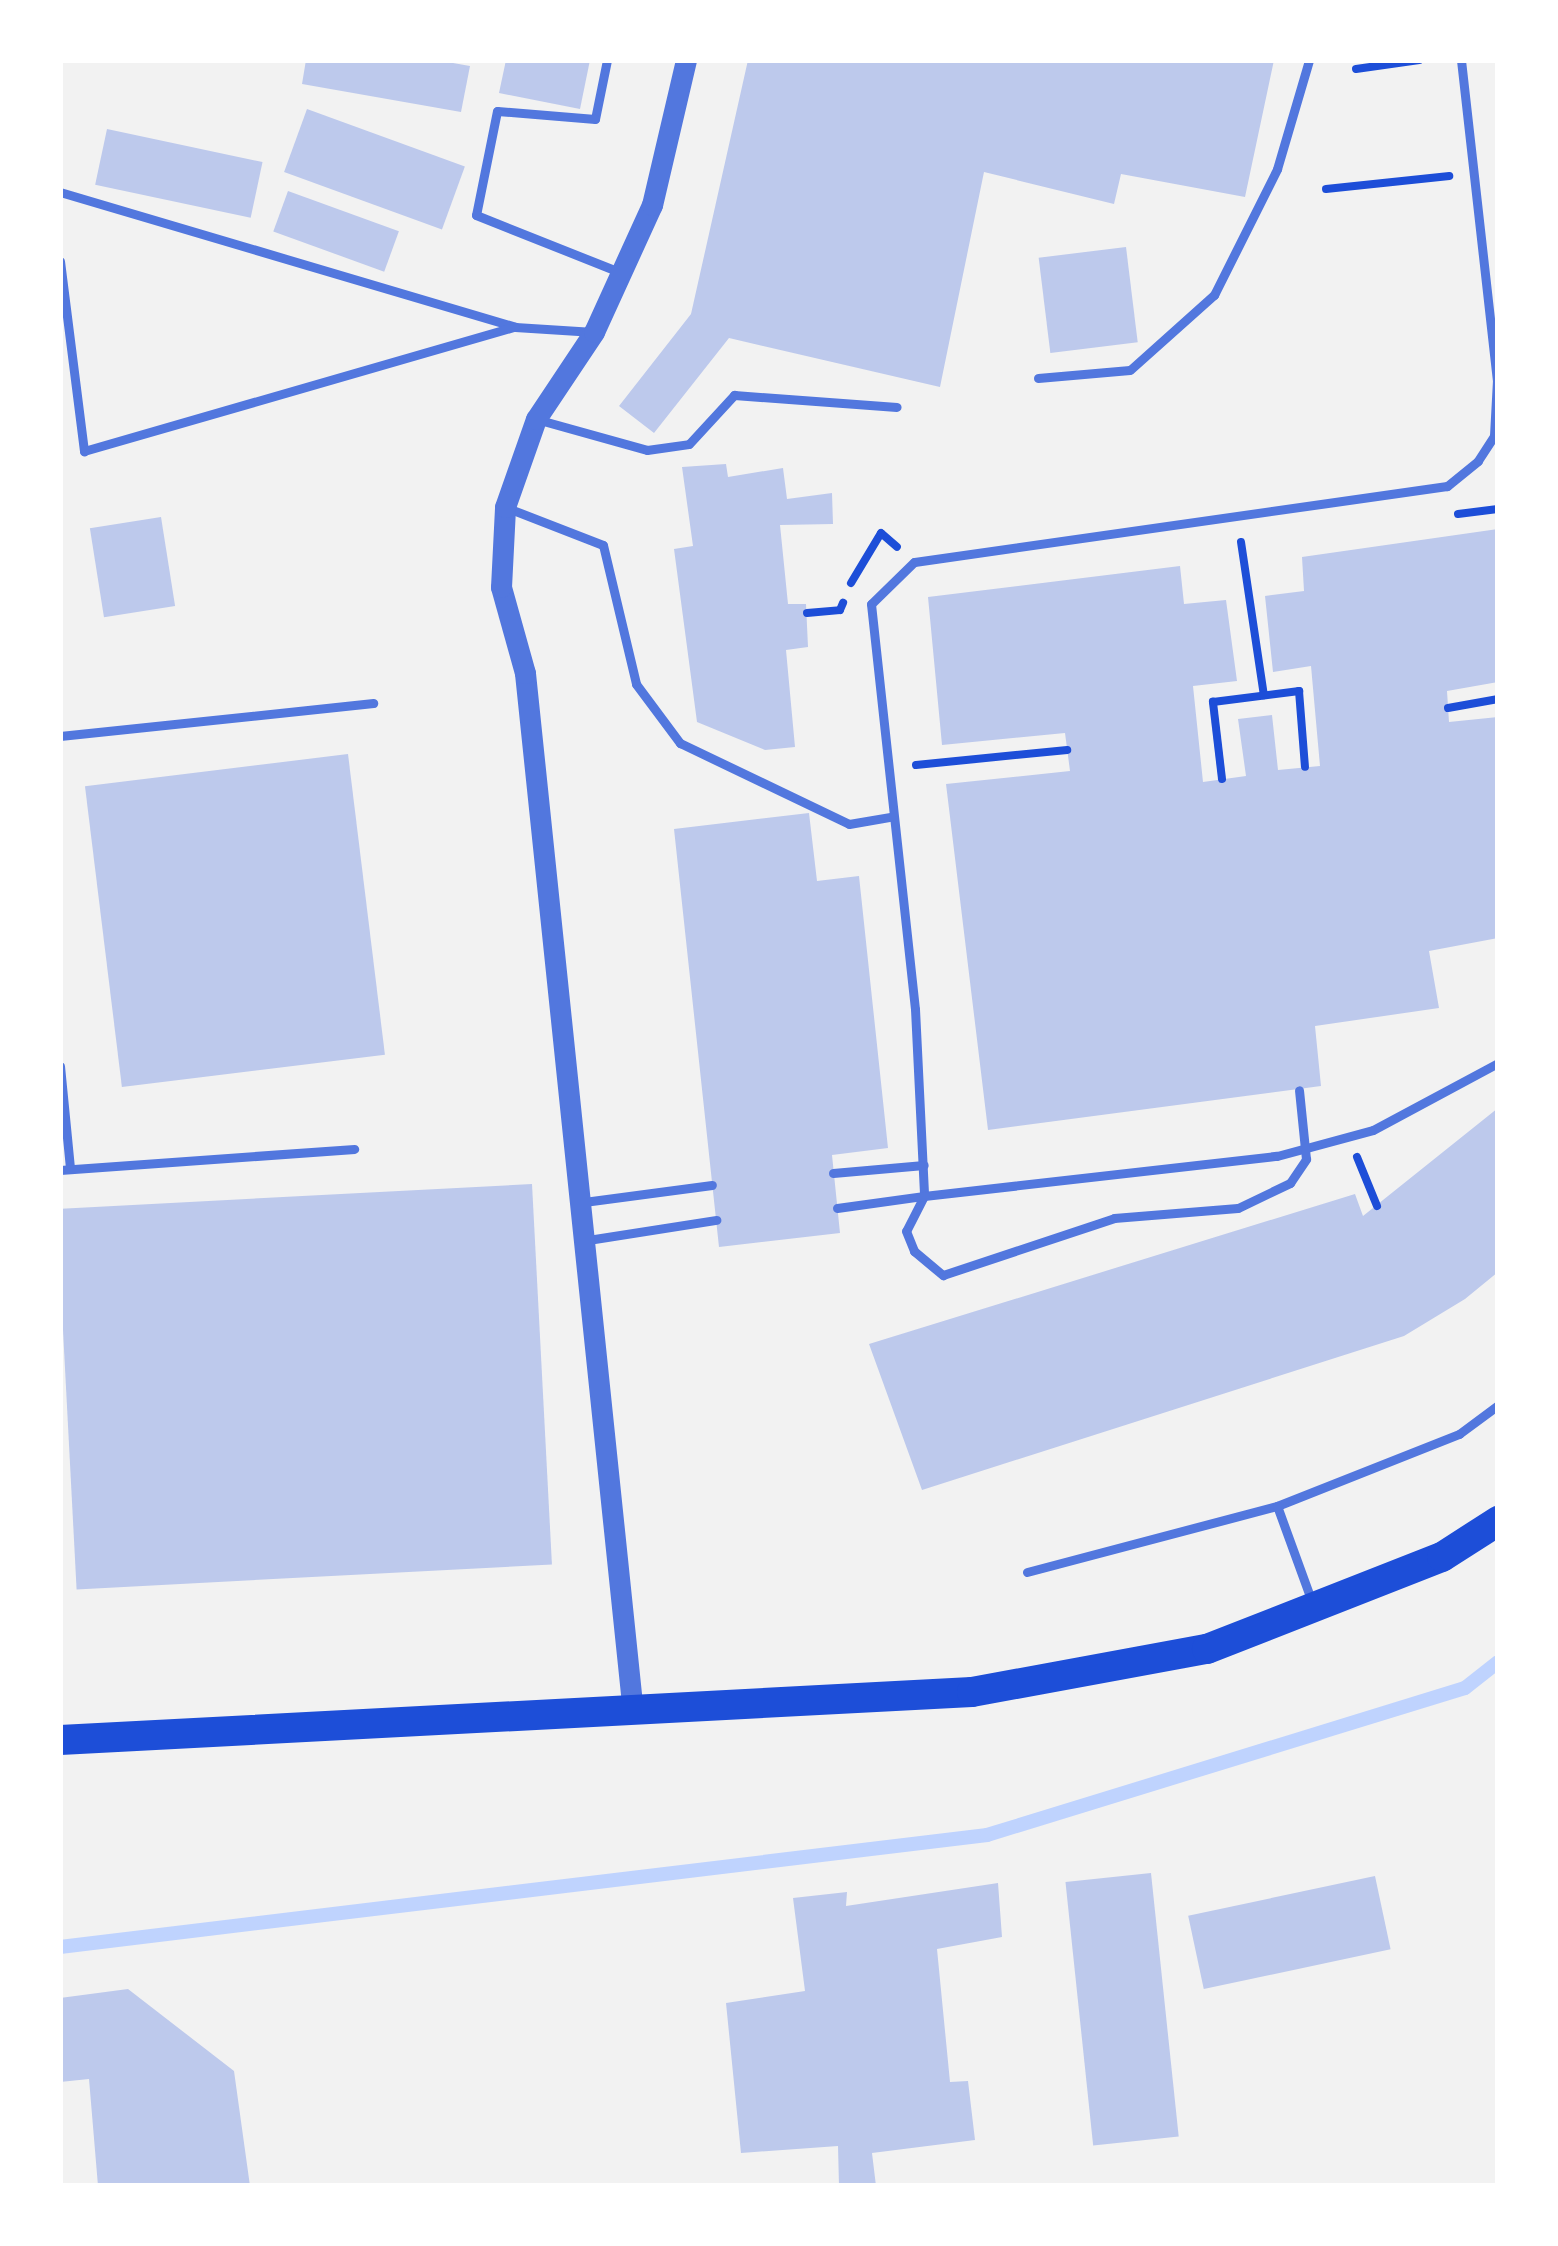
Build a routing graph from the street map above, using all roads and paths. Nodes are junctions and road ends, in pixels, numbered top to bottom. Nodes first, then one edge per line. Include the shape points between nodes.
1 (607, 60) edge
2 (686, 60) edge
3 (1309, 60) edge
4 (1419, 60) edge
5 (1461, 60) edge
6 (1356, 69) dead end
7 (1475, 174) junction
8 (1326, 189) dead end
9 (60, 192) edge
10 (60, 261) edge
11 (622, 273) junction
12 (515, 327) junction
13 (594, 332) junction
14 (1038, 378) dead end
15 (897, 407) dead end
16 (536, 418) junction
17 (505, 507) junction
18 (1241, 543) dead end
19 (1264, 695) junction
20 (1498, 699) edge
21 (373, 703) dead end
22 (1448, 708) dead end
23 (60, 736) edge
24 (1067, 750) dead end
25 (1305, 767) dead end
26 (885, 768) junction
27 (1222, 779) dead end
28 (890, 818) junction
29 (1498, 1064) edge
30 (60, 1066) edge
31 (1299, 1090) dead end
32 (354, 1149) dead end
33 (924, 1165) junction
34 (65, 1169) edge
35 (833, 1173) dead end
36 (712, 1185) dead end
37 (924, 1196) junction
38 (584, 1202) junction
39 (837, 1208) dead end
40 (716, 1220) dead end
41 (588, 1240) junction
42 (1498, 1405) edge
43 (1277, 1506) junction
44 (1498, 1521) edge
45 (1027, 1571) dead end
46 (1314, 1606) junction
47 (633, 1712) junction
48 (60, 1740) edge

1 - 11 lane via 595,119 497,111 476,215
2 - 11 street via 652,205
3 - 14 lane via 1277,169 1214,295 1130,370
4 - 6 path
5 - 7 lane
7 - 8 path
7 - 26 lane via 1497,380 1494,436 1478,461 1447,486 914,562 871,604
9 - 12 lane
10 - 12 lane via 85,451
11 - 13 street
12 - 13 lane
13 - 16 street
15 - 16 lane via 734,394 689,444 647,451
16 - 17 street
17 - 28 lane via 603,545 637,684 680,743 849,824
17 - 38 street via 501,587 525,673
18 - 19 path
19 - 25 path via 1299,691
19 - 27 path via 1214,702
20 - 22 path
21 - 23 lane
24 - 26 path
26 - 28 lane
28 - 33 lane via 915,1009
29 - 37 lane via 1373,1130 1277,1156
30 - 34 lane
31 - 37 lane via 1306,1160 1268,1198 1114,1218 943,1275 914,1251 906,1231
32 - 34 lane
33 - 35 lane
33 - 37 lane
36 - 38 lane
37 - 39 lane
38 - 41 street
40 - 41 lane
41 - 47 street
42 - 43 lane via 1460,1434
43 - 45 lane
43 - 46 lane
44 - 46 main road via 1442,1556
46 - 47 main road via 1208,1649 972,1692
47 - 48 main road

